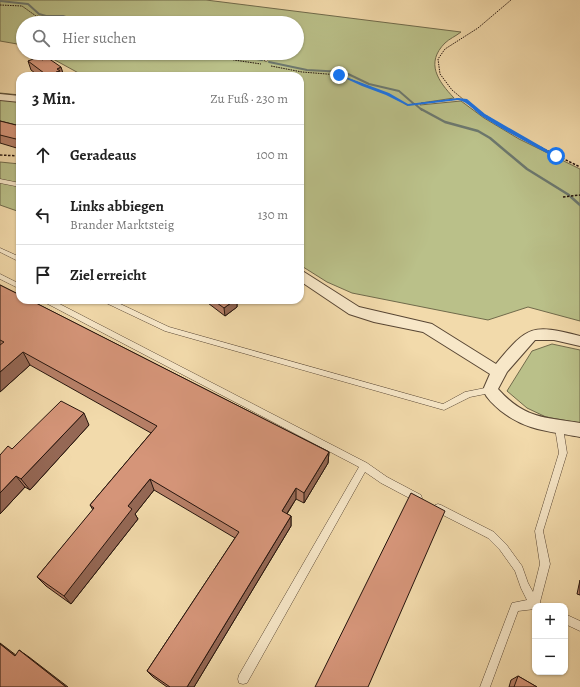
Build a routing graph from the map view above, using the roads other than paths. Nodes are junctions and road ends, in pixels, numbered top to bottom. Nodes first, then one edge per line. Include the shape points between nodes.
1 (0, 97) edge
2 (16, 99) edge
3 (0, 181) edge
4 (16, 184) edge
5 (0, 250) edge
6 (16, 258) edge
7 (0, 276) edge
8 (304, 278) edge
9 (16, 285) edge
10 (54, 304) edge
11 (114, 304) edge
12 (580, 341) edge
13 (499, 373) junction
14 (490, 390) junction
15 (559, 428) junction
16 (580, 430) edge
17 (364, 466) junction
18 (536, 603) edge
19 (537, 603) edge
20 (532, 605) edge
21 (568, 620) edge
22 (580, 626) edge
23 (243, 678) dead end
24 (486, 687) edge

1 - 2 street
3 - 4 lane
5 - 6 lane
7 - 9 lane
8 - 13 street via 354,311 427,328 450,340
10 - 17 lane
11 - 14 lane via 167,329 444,407 468,394
12 - 13 street via 533,334
13 - 14 street
14 - 15 street via 494,397 507,407 534,423
15 - 16 street
15 - 19 lane via 563,453 539,531 545,564
17 - 18 lane via 384,480 491,535 518,569 524,585
17 - 23 lane
20 - 24 lane via 515,606
21 - 22 lane

